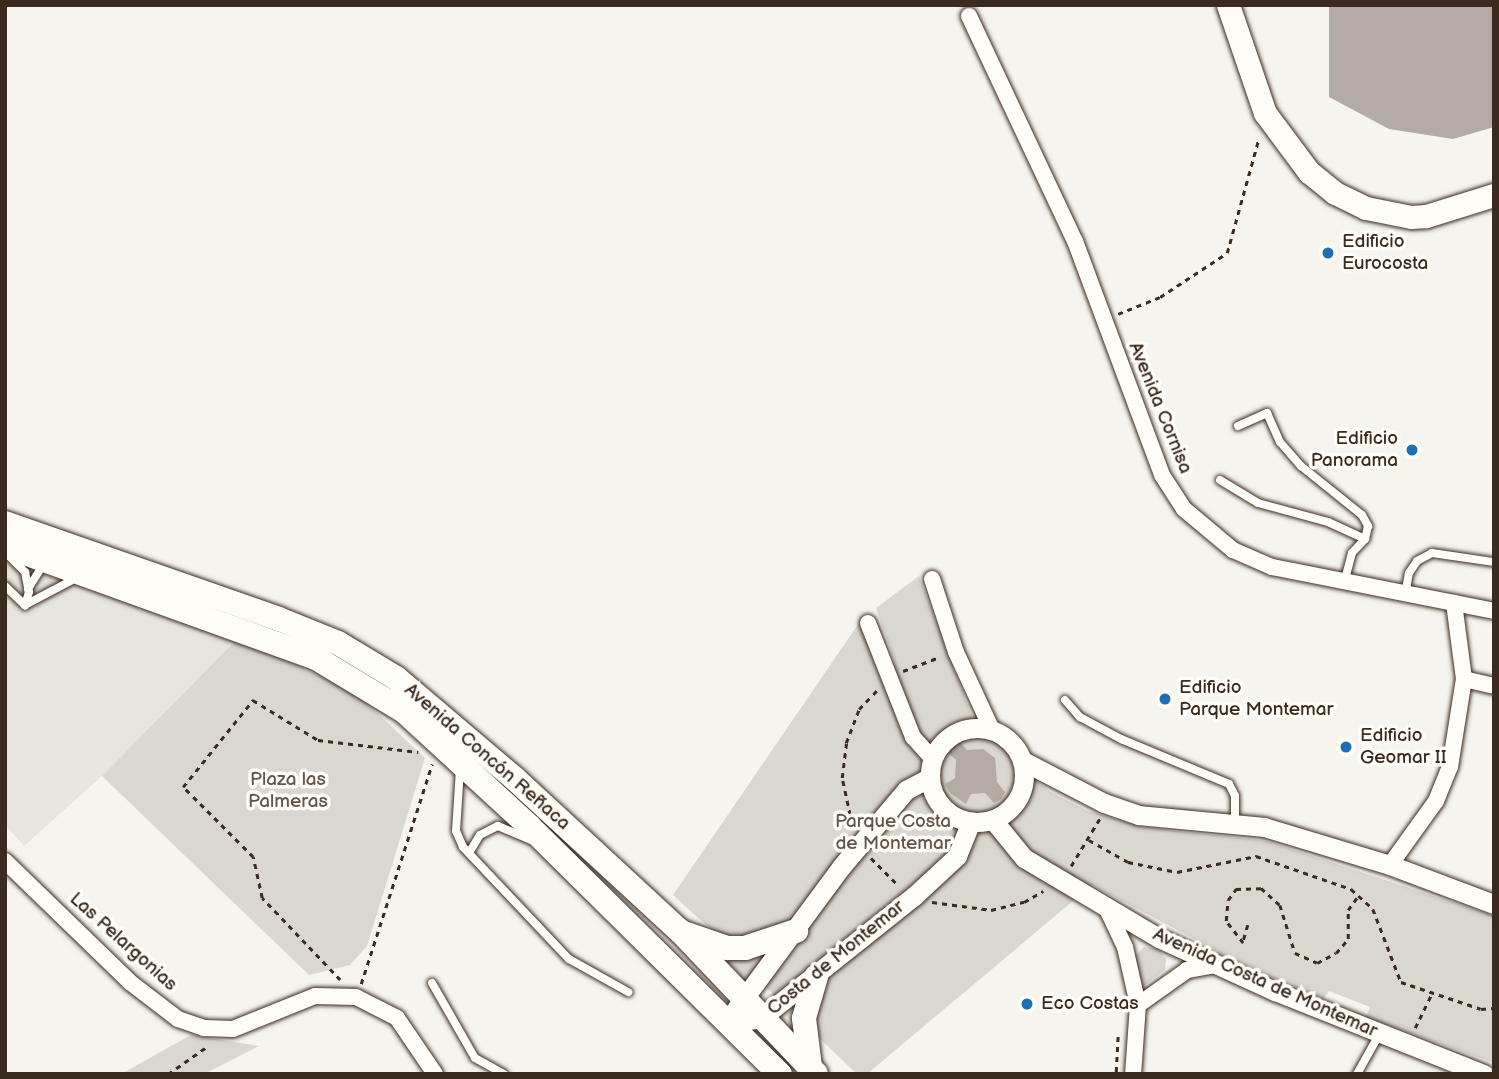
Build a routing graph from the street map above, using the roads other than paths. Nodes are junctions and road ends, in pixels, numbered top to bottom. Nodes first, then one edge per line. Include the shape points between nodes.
1 (1228, 5) edge
2 (969, 16) dead end
3 (1494, 195) edge
4 (1238, 426) dead end
5 (1220, 480) dead end
6 (5, 523) edge
7 (1365, 539) junction
8 (5, 546) edge
9 (5, 552) edge
10 (46, 560) junction
11 (1494, 562) edge
12 (123, 564) junction
13 (85, 574) junction
14 (932, 579) dead end
15 (1344, 582) junction
16 (5, 586) edge
17 (28, 589) junction
18 (1405, 595) junction
19 (1454, 603) junction
20 (25, 605) junction
21 (1494, 611) edge
22 (868, 623) dead end
23 (1464, 679) junction
24 (1494, 686) edge
25 (1065, 700) dead end
26 (992, 730) junction
27 (460, 760) junction
28 (1023, 761) junction
29 (931, 768) junction
30 (479, 778) junction
31 (516, 779) junction
32 (460, 800) junction
33 (993, 820) junction
34 (971, 822) junction
35 (1235, 823) junction
36 (547, 843) junction
37 (469, 853) junction
38 (5, 861) edge
39 (1390, 865) junction
40 (1494, 904) edge
41 (1107, 908) junction
42 (796, 930) junction
43 (680, 931) junction
44 (1215, 965) junction
45 (816, 977) junction
46 (432, 983) dead end
47 (628, 992) dead end
48 (741, 997) junction
49 (1138, 1005) junction
50 (761, 1018) junction
51 (730, 1023) junction
52 (1380, 1033) junction
53 (813, 1070) edge
54 (435, 1074) edge
55 (504, 1074) edge
56 (780, 1074) edge
57 (1133, 1074) edge
58 (1357, 1074) edge
59 (1484, 1074) edge

1 - 3 main road via 1265,113 1308,172 1335,193 1366,208 1411,217
2 - 15 street, Avenida Cornisa via 1075,241 1172,492 1199,524 1233,550 1272,567
4 - 7 lane via 1267,413 1280,442 1301,466 1362,515 1368,526
5 - 7 lane via 1258,503 1328,522
6 - 12 main road, Avenida Concón Reñaca
7 - 15 lane via 1352,553
8 - 10 main road, Avenida Concón Reñaca
9 - 17 lane via 25,572
10 - 12 lane via 61,552
10 - 13 main road, Avenida Concón Reñaca
10 - 17 lane
11 - 18 lane via 1432,553 1417,561 1409,573
12 - 31 main road, Avenida Concón Reñaca via 338,643 425,700
13 - 20 lane
13 - 27 main road, Avenida Concón Reñaca via 316,659 404,711 438,747
14 - 26 street via 956,652
15 - 18 street, Avenida Cornisa
16 - 20 lane
17 - 20 lane
18 - 19 street, Avenida Cornisa
19 - 21 street, Avenida Cornisa
19 - 23 street
22 - 29 street via 887,679
23 - 24 street
23 - 39 street via 1450,767 1431,810
25 - 35 lane via 1080,717 1121,739 1229,784 1235,796
26 - 28 street via 1016,747
26 - 29 street via 978,727 950,736
27 - 30 main road, Avenida Concón Reñaca
27 - 32 lane
28 - 33 street via 1023,790 1006,814
28 - 35 street via 1104,803 1138,815
29 - 34 street via 932,790 947,812
29 - 42 street, Costa de Montemar via 860,845
30 - 31 lane via 488,773
30 - 32 lane
30 - 36 main road, Avenida Concón Reñaca
31 - 43 main road, Avenida Concón Reñaca
32 - 37 lane via 456,831
33 - 34 street
33 - 41 street, Avenida Costa de Montemar via 1013,849
34 - 45 street, Costa de Montemar via 957,856
35 - 39 street via 1300,836
36 - 37 lane via 498,827 480,835
36 - 51 main road, Avenida Concón Reñaca
37 - 47 lane via 569,959
38 - 54 street, Las Pelargonias via 131,983 178,1019 204,1028 233,1029 302,999 329,994 356,997 397,1018
39 - 40 street
41 - 44 street, Avenida Costa de Montemar
41 - 49 street via 1125,947
42 - 43 main road via 745,948 727,948
42 - 48 street, Costa de Montemar
43 - 48 main road, Avenida Concón Reñaca
44 - 49 street via 1187,970
44 - 52 street, Avenida Costa de Montemar
45 - 50 street, Costa de Montemar
45 - 53 main road via 804,1018
46 - 55 lane via 479,1063
48 - 50 main road, Avenida Concón Reñaca
48 - 51 street, Costa de Montemar
49 - 57 street
50 - 51 street, Costa de Montemar
50 - 53 main road, Avenida Concón Reñaca
51 - 56 main road, Avenida Concón Reñaca
52 - 58 lane
52 - 59 street, Avenida Costa de Montemar

